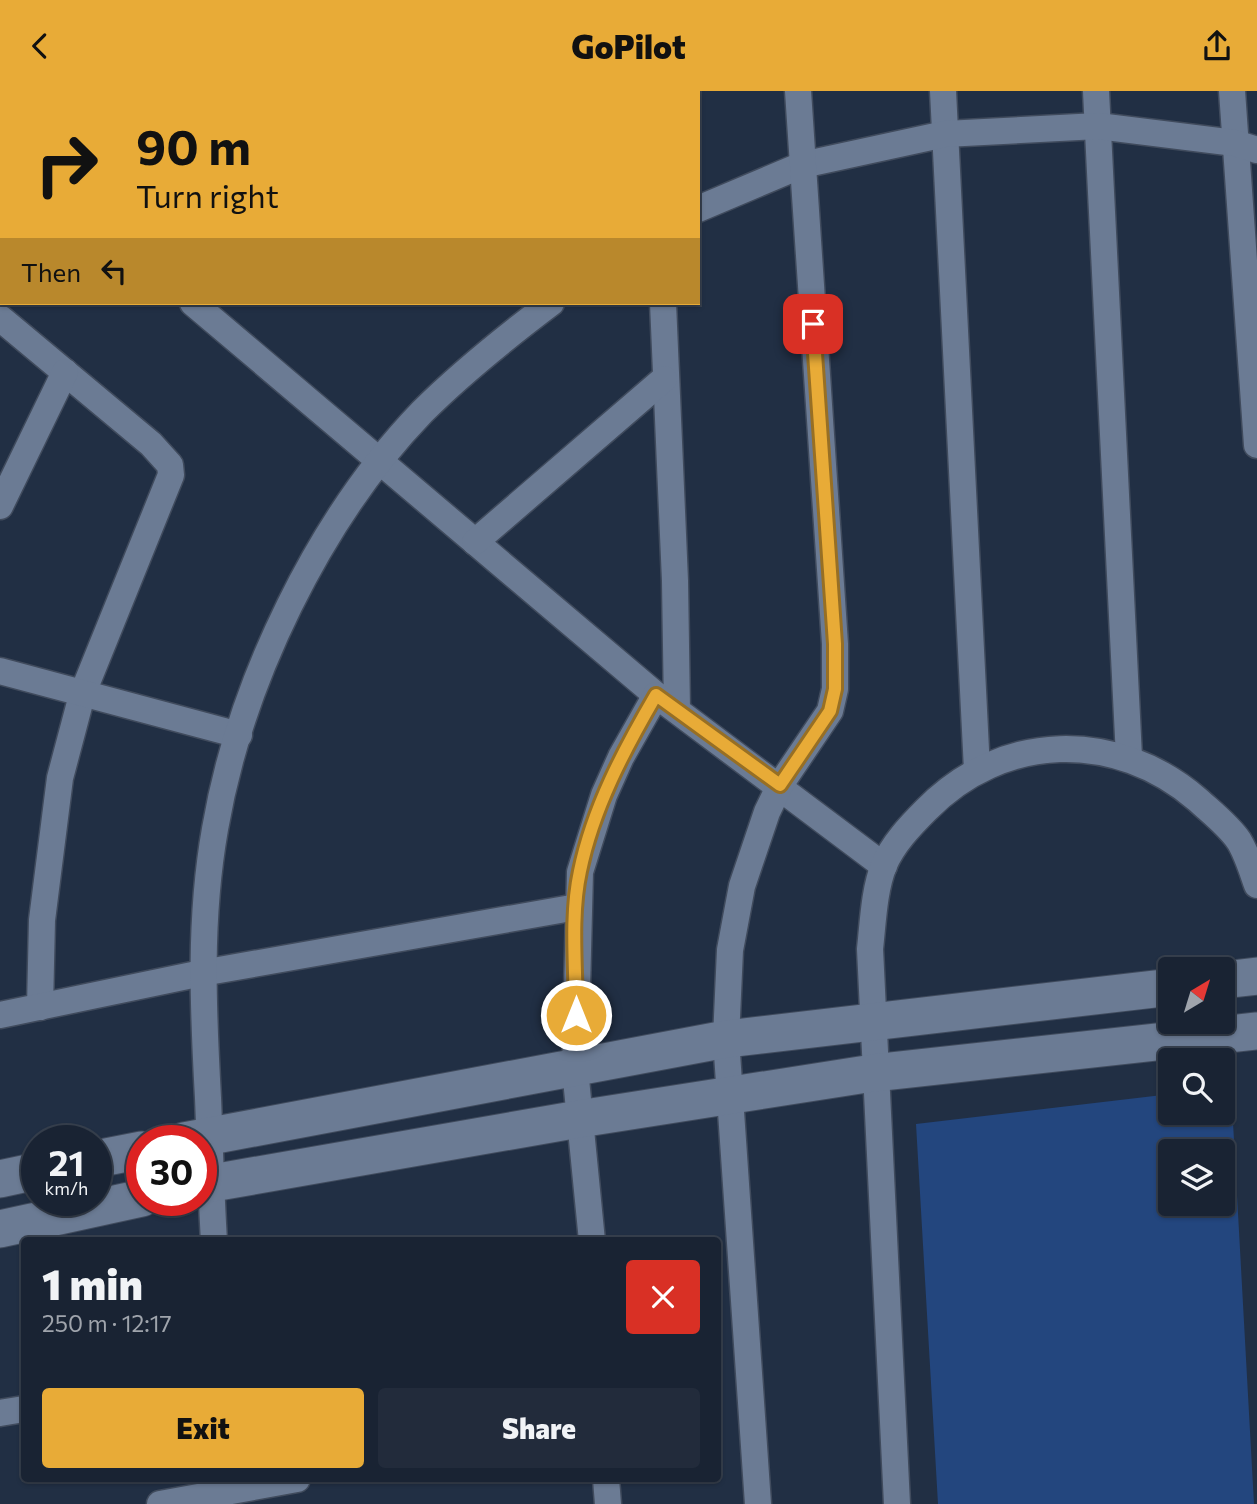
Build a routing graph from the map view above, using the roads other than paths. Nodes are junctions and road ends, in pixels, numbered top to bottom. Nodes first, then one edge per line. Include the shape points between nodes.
1 (798, 91) edge
2 (943, 91) edge
3 (1096, 91) edge
4 (1232, 91) edge
5 (1098, 126) junction
6 (945, 134) junction
7 (1246, 146) edge
8 (802, 165) junction
9 (700, 208) edge
10 (195, 305) edge
11 (548, 305) edge
12 (663, 305) edge
13 (0, 318) edge
14 (65, 372) junction
15 (664, 379) junction
16 (1257, 445) edge
17 (379, 462) junction
18 (0, 506) edge
19 (475, 542) junction
20 (0, 671) edge
21 (82, 695) junction
22 (666, 702) junction
23 (239, 735) junction
24 (1129, 757) junction
25 (977, 770) junction
26 (780, 785) junction
27 (1248, 832) edge
28 (884, 866) junction
29 (1257, 885) edge
30 (577, 907) junction
31 (202, 974) junction
32 (1257, 976) edge
33 (1236, 978) edge
34 (1158, 989) edge
35 (40, 1007) junction
36 (0, 1015) edge
37 (872, 1024) junction
38 (1257, 1031) edge
39 (726, 1039) junction
40 (575, 1069) junction
41 (873, 1073) junction
42 (731, 1094) junction
43 (579, 1119) junction
44 (197, 1125) edge
45 (217, 1134) edge
46 (21, 1174) edge
47 (0, 1179) edge
48 (217, 1182) edge
49 (126, 1201) edge
50 (210, 1216) edge
51 (0, 1229) edge
52 (213, 1237) edge
53 (592, 1237) edge
54 (21, 1410) edge
55 (0, 1413) edge
56 (281, 1482) edge
57 (606, 1482) edge
58 (232, 1491) edge
59 (160, 1504) edge
60 (608, 1504) edge
61 (758, 1504) edge
62 (897, 1504) edge

1 - 8 street
2 - 6 street
3 - 5 street
4 - 7 street
5 - 6 street
5 - 7 street
5 - 24 street
6 - 8 street
6 - 25 street
7 - 16 street
8 - 9 street
8 - 26 street via 835,689 819,731
10 - 17 street
11 - 17 street via 475,362
12 - 15 street
13 - 14 street
14 - 18 street
14 - 21 street via 151,443 170,465 171,475
15 - 19 street
15 - 22 street via 676,581
17 - 19 street
17 - 23 street via 343,512 289,609 261,670
19 - 22 street
20 - 21 street
21 - 23 street
21 - 35 street via 52,824 42,920
22 - 26 street
22 - 30 street via 621,757 604,795 580,872
23 - 31 street via 214,831
24 - 25 street via 1078,749 1023,753
24 - 27 street via 1176,781
25 - 28 street via 931,804 904,832
26 - 28 street
26 - 39 street via 742,885 730,950
27 - 29 street
28 - 37 street via 870,949
30 - 31 street
30 - 40 street
31 - 35 street
31 - 44 street
32 - 33 street
34 - 37 street
35 - 36 street
37 - 39 street
37 - 41 street
38 - 41 street
39 - 40 street
39 - 42 street
40 - 43 street
40 - 45 street
41 - 42 street
41 - 62 street
42 - 43 street
42 - 61 street
43 - 48 street
43 - 53 street
46 - 47 street
49 - 51 street
50 - 52 street
54 - 55 street
56 - 58 street
57 - 60 street
58 - 59 street

